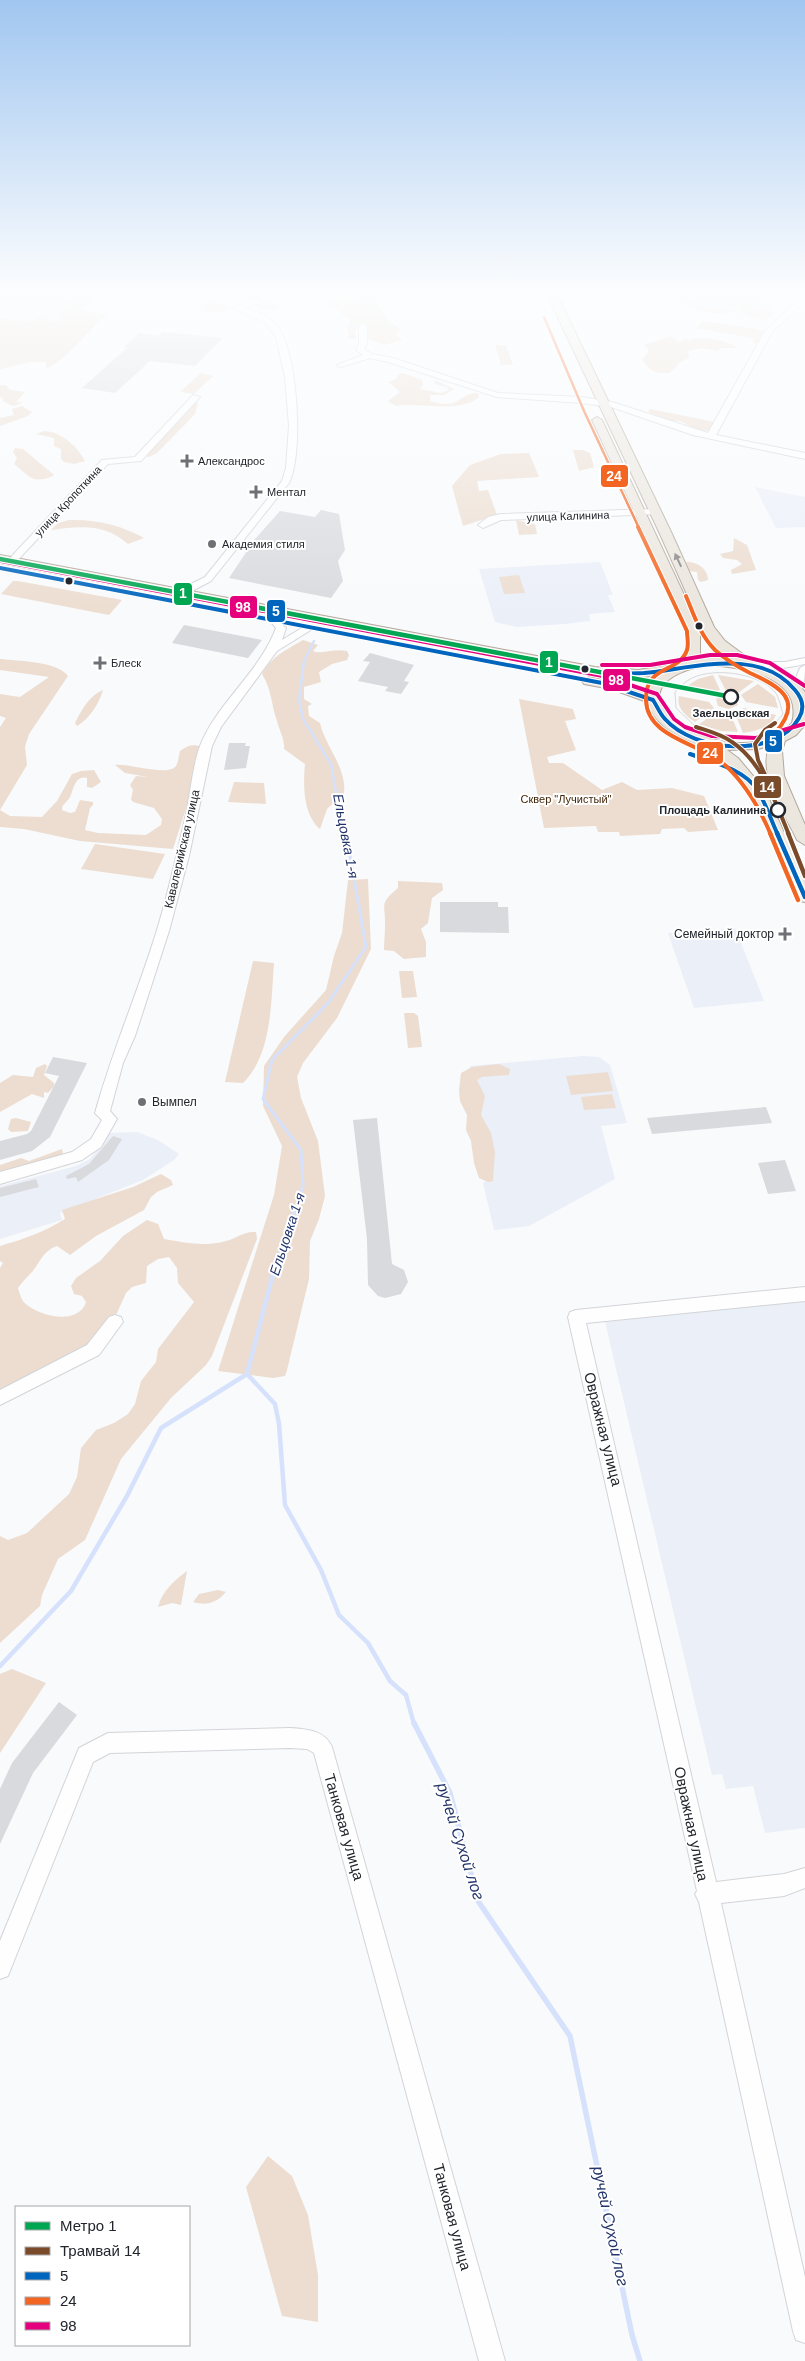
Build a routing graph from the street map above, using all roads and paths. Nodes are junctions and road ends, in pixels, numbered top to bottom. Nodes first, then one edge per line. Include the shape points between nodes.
1 (194, 398) edge
2 (292, 398) edge
3 (545, 398) edge
4 (587, 398) edge
5 (600, 398) edge
6 (732, 398) edge
7 (588, 401) junction
8 (602, 403) junction
9 (711, 436) junction
10 (805, 456) edge
11 (656, 512) junction
12 (640, 513) junction
13 (483, 525) dead end
14 (3, 566) edge
15 (208, 579) junction
16 (105, 583) junction
17 (173, 592) junction
18 (215, 600) junction
19 (276, 622) junction
20 (309, 628) junction
21 (272, 649) junction
22 (805, 661) edge
23 (750, 665) junction
24 (681, 667) junction
25 (805, 668) edge
26 (800, 693) edge
27 (653, 700) junction
28 (805, 731) edge
29 (785, 736) junction
30 (709, 743) junction
31 (805, 840) edge
32 (805, 896) edge
33 (0, 1178) edge
34 (805, 1294) edge
35 (115, 1322) dead end
36 (0, 1398) edge
37 (805, 1878) edge
38 (706, 1894) junction
39 (0, 1968) edge
40 (805, 2331) edge
41 (492, 2361) edge

1 - 14 street, улица Кропоткина via 138,459 105,462
2 - 15 street via 294,453 290,474
3 - 7 street
4 - 7 main road
5 - 8 main road
6 - 9 street
7 - 8 street
7 - 12 main road
8 - 9 street
8 - 11 main road
9 - 10 street
11 - 12 street, улица Калинина
23 -> 11 main road via 720,644 708,628
12 - 13 street, улица Калинина via 502,518 491,519
12 - 24 main road via 694,629 694,655
14 - 16 main road
15 - 17 street
15 - 18 street via 207,592
16 - 17 main road
16 - 19 main road
17 - 18 main road
18 - 24 main road via 595,671 638,674
19 - 20 main road
19 - 21 street via 281,628
20 - 21 street
20 - 27 main road via 602,683
21 - 33 street, Кавалерийская улица via 206,746 183,856 163,931 116,1063 102,1113 110,1119 96,1143 77,1156
22 - 23 street via 785,666
23 - 24 main road via 706,661
23 - 26 main road via 784,680
24 - 27 main road via 658,682
25 - 26 street
26 - 29 main road via 804,712 800,723
27 - 30 main road via 664,721 676,730
28 - 29 main road
29 - 30 main road via 758,745 734,747
29 - 31 main road via 774,749 777,778
30 - 32 main road via 733,761 758,790
34 - 38 street, Овражная улица via 576,1317 638,1578
35 - 36 street via 93,1350
37 - 38 street via 784,1885
38 - 40 street, Овражная улица
39 - 41 street, Танковая улица via 86,1755 108,1743 290,1738 310,1739 322,1747

